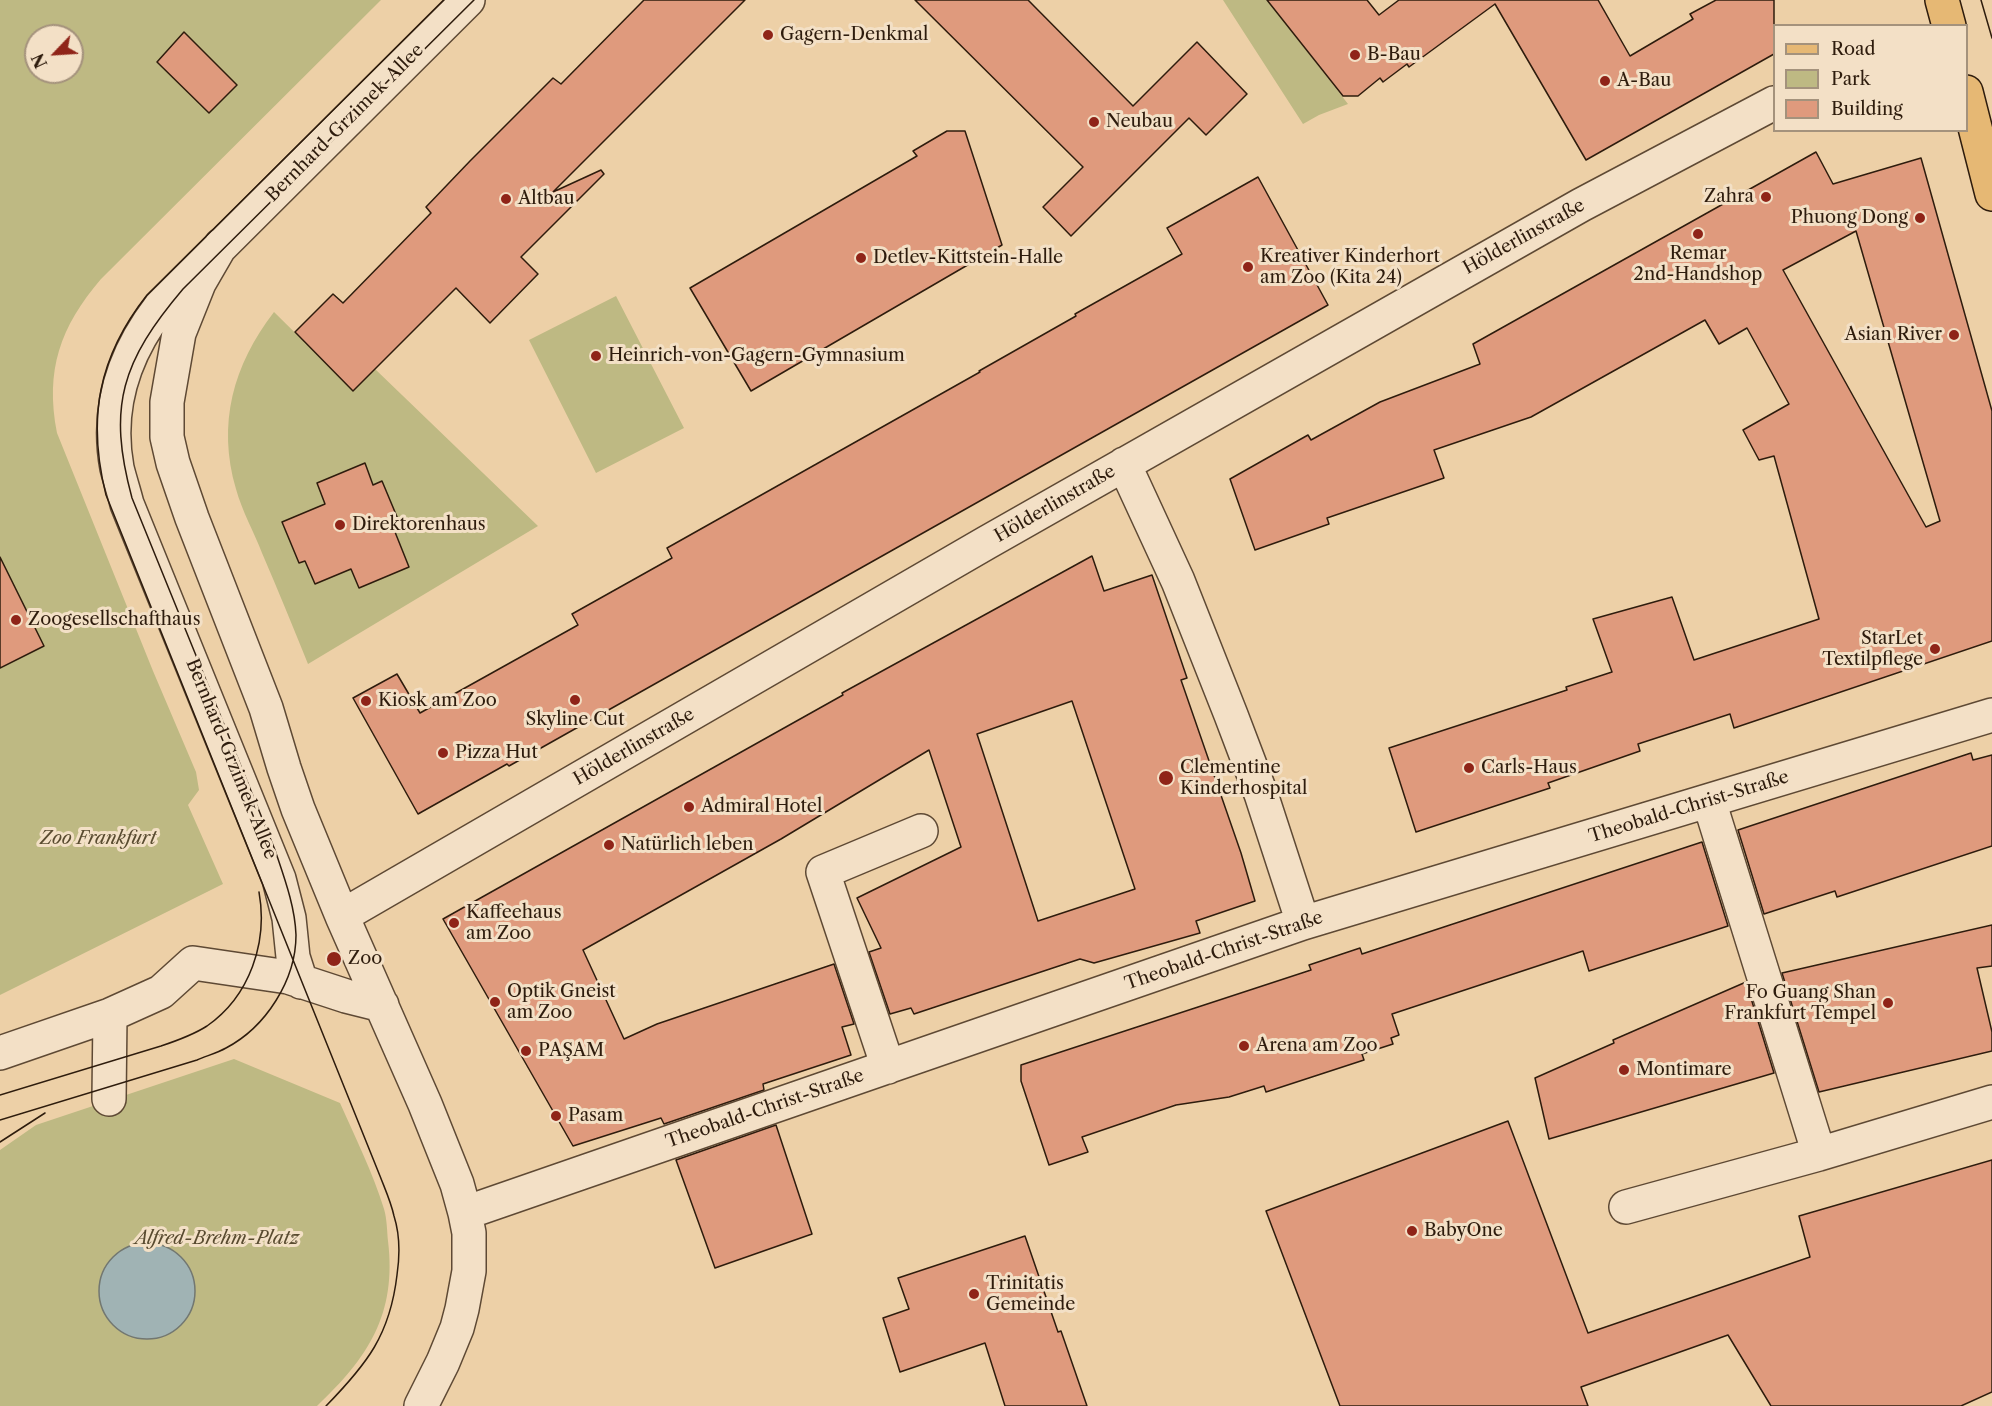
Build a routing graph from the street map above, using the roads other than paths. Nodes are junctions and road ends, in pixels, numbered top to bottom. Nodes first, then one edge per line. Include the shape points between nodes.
1 (468, 0) edge
2 (1942, 0) edge
3 (1948, 24) edge
4 (1968, 100) edge
5 (1773, 105) edge
6 (1992, 194) edge
7 (221, 245) junction
8 (1124, 464) junction
9 (1992, 715) edge
10 (1710, 801) junction
11 (921, 831) dead end
12 (342, 916) junction
13 (1303, 923) junction
14 (301, 982) junction
15 (382, 1005) junction
16 (110, 1015) junction
17 (0, 1053) edge
18 (888, 1066) junction
19 (110, 1099) dead end
20 (1992, 1102) edge
21 (1819, 1154) junction
22 (1626, 1207) dead end
23 (465, 1213) junction
24 (421, 1406) edge

1 - 7 street, Bernhard-Grzimek-Allee
2 - 3 main road
4 - 6 main road
5 - 8 street, Hölderlinstraße via 1581,205
7 - 12 street, Bernhard-Grzimek-Allee via 199,283 179,333 167,402 167,437 192,518 266,708 294,798
7 - 14 street, Bernhard-Grzimek-Allee via 160,307 133,346 121,378 114,447 128,504 279,879
8 - 12 street, Hölderlinstraße
8 - 13 street via 1178,582 1235,727
9 - 10 street, Theobald-Christ-Straße
10 - 13 street, Theobald-Christ-Straße
10 - 21 street
11 - 18 street via 823,872
12 - 15 street
13 - 18 street, Theobald-Christ-Straße
14 - 15 street
14 - 16 street via 288,976 193,963 161,992
15 - 23 street via 443,1148
16 - 17 street
16 - 19 street
18 - 23 street, Theobald-Christ-Straße
20 - 21 street
21 - 22 street
23 - 24 street via 469,1271 462,1310 444,1362

